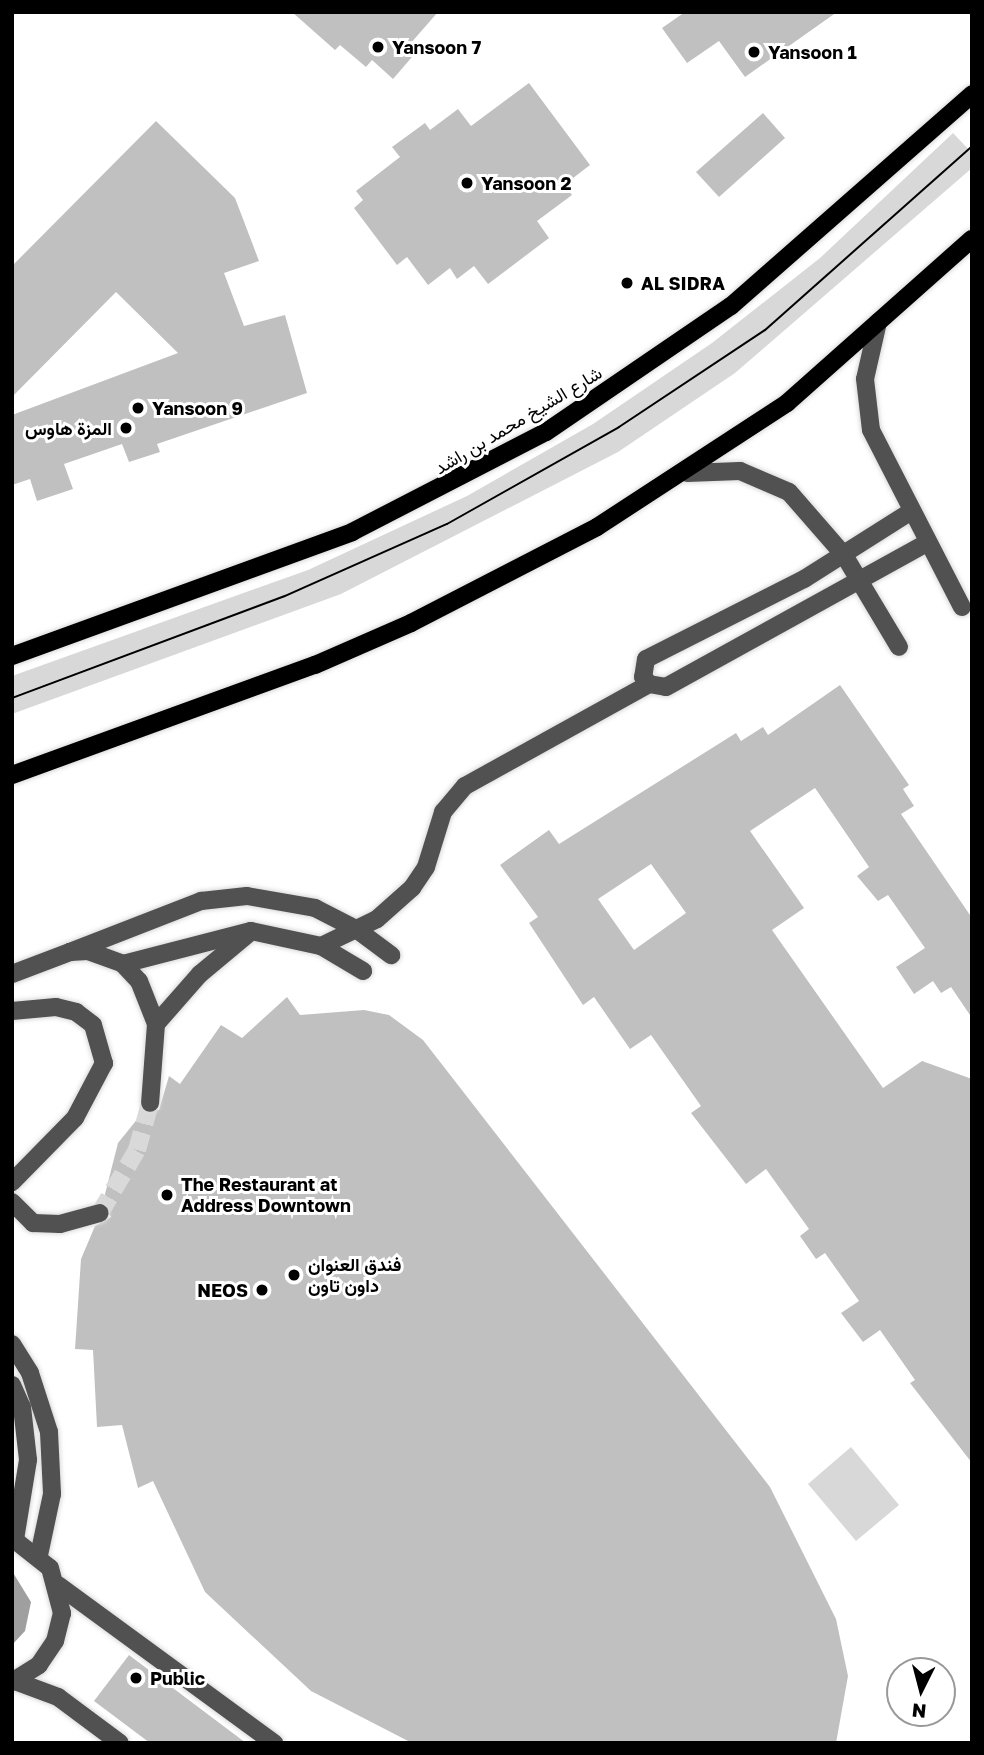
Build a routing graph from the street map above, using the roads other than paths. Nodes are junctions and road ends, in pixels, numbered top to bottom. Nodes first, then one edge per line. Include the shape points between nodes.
1 (972, 94) edge
2 (972, 239) edge
3 (878, 322) junction
4 (687, 472) junction
5 (910, 512) junction
6 (928, 543) junction
7 (844, 555) junction
8 (862, 583) junction
9 (962, 607) dead end
10 (899, 647) dead end
11 (12, 656) edge
12 (649, 684) junction
13 (12, 775) edge
14 (356, 929) junction
15 (251, 931) junction
16 (321, 946) junction
17 (70, 952) junction
18 (391, 956) dead end
19 (123, 964) junction
20 (362, 971) dead end
21 (12, 974) edge
22 (12, 1011) edge
23 (156, 1024) junction
24 (150, 1103) tunnel mouth
25 (12, 1182) edge
26 (12, 1202) edge
27 (100, 1213) tunnel mouth
28 (12, 1344) edge
29 (12, 1385) edge
30 (22, 1407) junction
31 (12, 1426) edge
32 (14, 1539) edge
33 (39, 1555) junction
34 (58, 1585) junction
35 (14, 1681) edge
36 (120, 1743) edge
37 (274, 1743) edge

1 - 11 main road, شارع الشيخ محمد بن راشد via 731,306 547,432 352,532
2 - 3 main road
3 - 4 main road via 787,402
3 - 5 street via 866,369 867,408 885,464
4 - 7 street via 713,468 766,478 809,510
4 - 13 main road via 597,527 411,624
5 - 6 street
5 - 7 street
6 - 8 street
6 - 9 street
7 - 8 street
7 - 12 street via 646,659 642,668
8 - 10 street
8 - 12 street via 666,687
12 - 14 street via 465,786 443,812 426,867 412,888 377,919
14 - 16 street
14 - 17 street via 293,901 224,897 179,908
14 - 18 street
15 - 16 street
15 - 19 street
15 - 23 street via 200,974
16 - 20 street
17 - 19 street via 89,951
17 - 21 street
19 - 23 street via 139,981
22 - 25 street via 57,1007 76,1012 93,1025 104,1063 75,1118
23 - 24 street
26 - 27 street via 33,1223 60,1224
28 - 33 street via 30,1373 49,1432 52,1494
29 - 30 street
30 - 31 street
30 - 32 street via 28,1460
32 - 33 street
33 - 34 street
34 - 35 street via 62,1613 55,1641 39,1665
34 - 37 street
35 - 36 street via 58,1697

